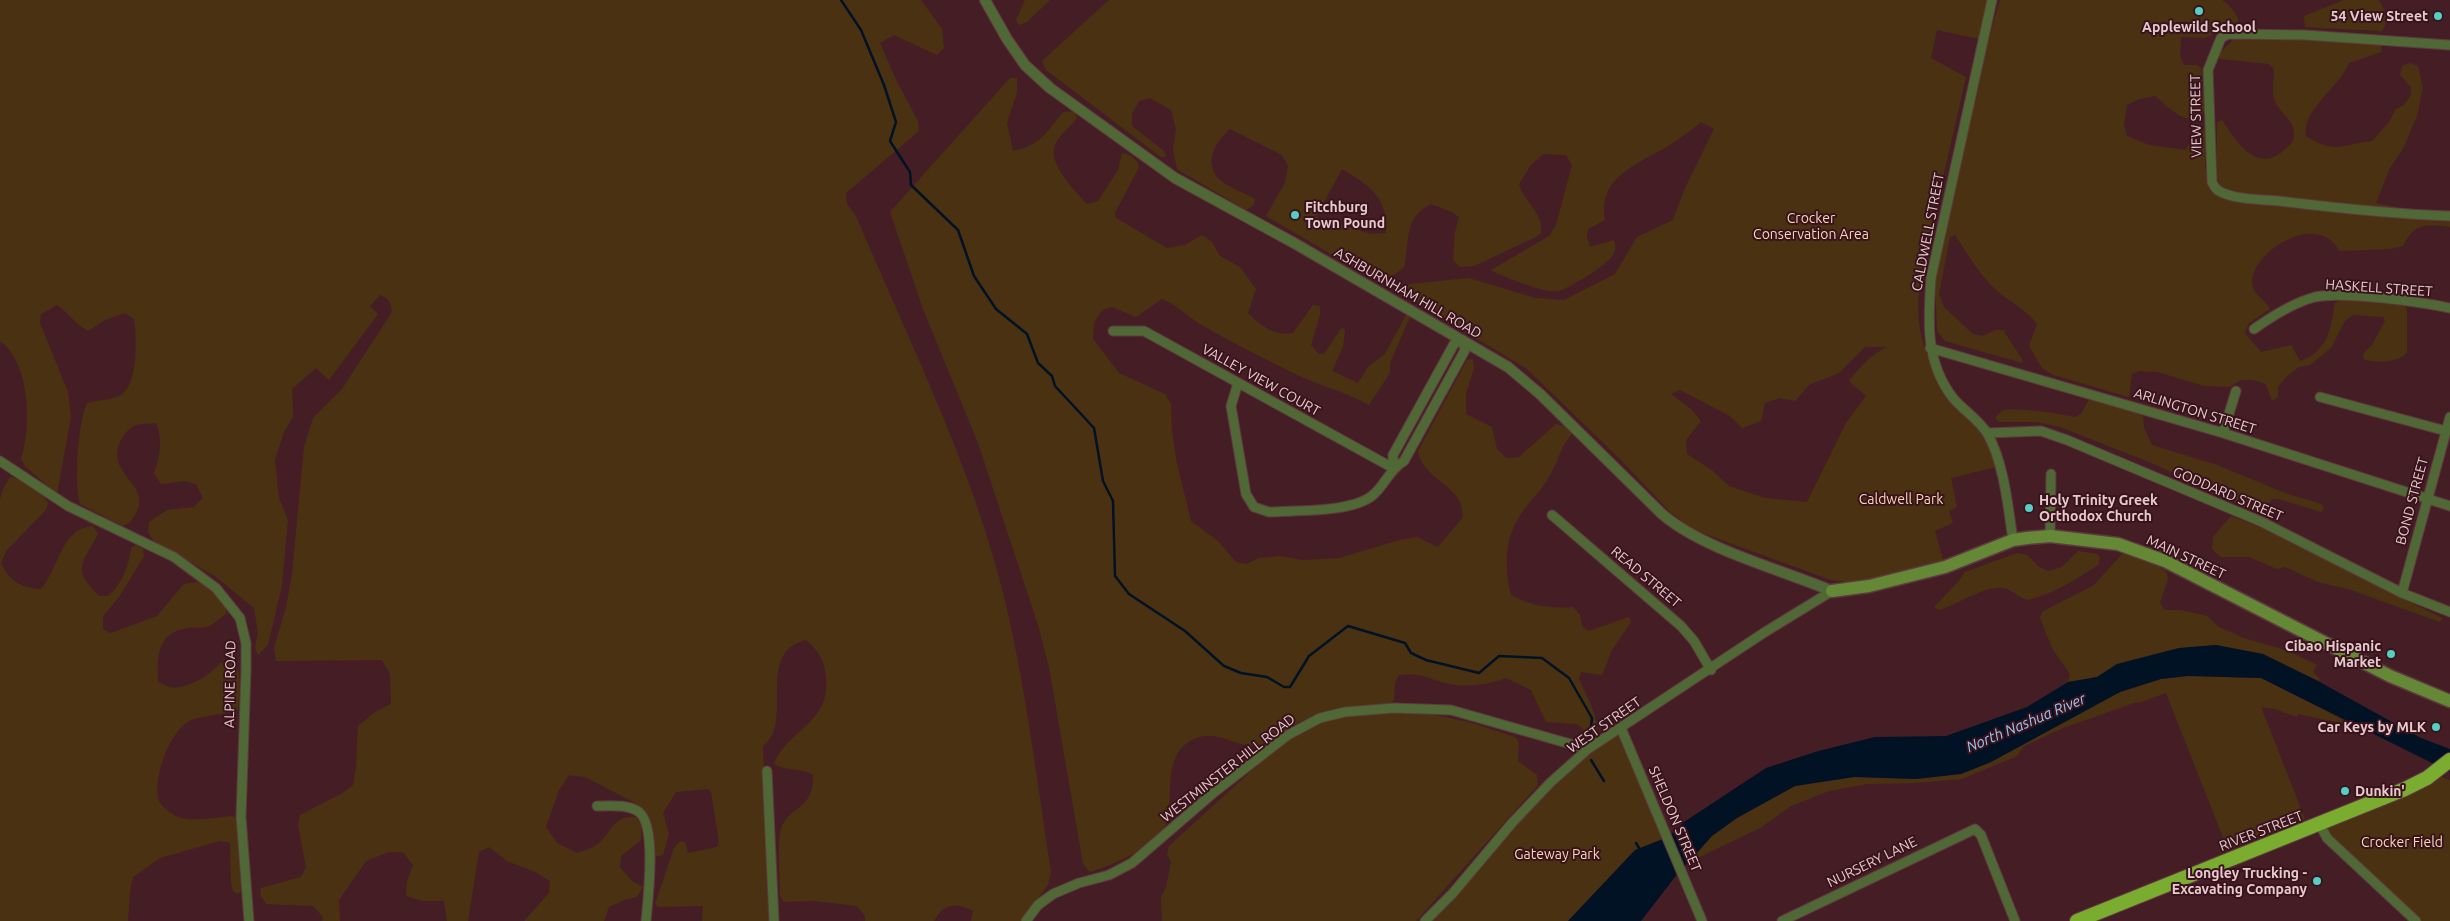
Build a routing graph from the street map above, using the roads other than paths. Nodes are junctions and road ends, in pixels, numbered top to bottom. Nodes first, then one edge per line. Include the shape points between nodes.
1 (985, 0) edge
2 (1992, 0) edge
3 (2450, 45) edge
4 (2450, 216) edge
5 (2450, 308) edge
6 (2254, 329) dead end
7 (1113, 331) dead end
8 (1463, 340) junction
9 (1930, 348) junction
10 (1238, 383) junction
11 (2236, 391) dead end
12 (2320, 397) dead end
13 (2450, 417) edge
14 (2446, 431) junction
15 (1987, 433) junction
16 (2223, 433) junction
17 (0, 461) edge
18 (1393, 468) junction
19 (2051, 474) dead end
20 (2427, 498) junction
21 (2450, 506) edge
22 (1552, 515) dead end
23 (2050, 536) junction
24 (2013, 540) junction
25 (1832, 591) junction
26 (2402, 593) junction
27 (2450, 612) edge
28 (1711, 670) junction
29 (2450, 701) edge
30 (1621, 728) junction
31 (1588, 750) junction
32 (2450, 760) edge
33 (767, 771) dead end
34 (597, 806) dead end
35 (2320, 825) junction
36 (249, 921) edge
37 (646, 921) edge
38 (774, 921) edge
39 (1026, 921) edge
40 (1425, 921) edge
41 (1702, 921) edge
42 (1782, 921) edge
43 (2015, 921) edge
44 (2077, 921) edge
45 (2416, 921) edge

1 - 8 street, ASHBURNHAM HILL ROAD via 1016,54 1036,77 1155,164
2 - 9 street, CALDWELL STREET via 1930,278
3 - 4 street, VIEW STREET via 2305,35 2228,34 2219,42 2208,76 2212,182 2220,192 2327,207
5 - 6 street, HASKELL STREET via 2324,296 2268,319
7 - 10 street, VALLEY VIEW COURT via 1144,331
8 - 18 street via 1465,350 1404,461
8 - 25 street, ASHBURNHAM HILL ROAD via 1521,377 1680,529
9 - 15 street, CALDWELL STREET via 1946,388
9 - 16 street, ARLINGTON STREET
10 - 18 street, VALLEY VIEW COURT
10 - 18 street via 1232,399 1233,416 1244,489 1254,508 1269,512 1355,504 1375,494
11 - 16 street
12 - 14 street
13 - 14 street, BOND STREET
14 - 20 street, BOND STREET
15 - 24 street, CALDWELL STREET via 2002,476
15 - 26 street, GODDARD STREET via 2041,431 2067,440 2262,522
16 - 20 street, ARLINGTON STREET
17 - 36 street, ALPINE ROAD via 68,506 174,558 216,588 240,618 244,627 246,661 240,817
19 - 23 street
20 - 21 street, ARLINGTON STREET
20 - 26 street, BOND STREET
22 - 28 street, READ STREET via 1681,626
23 - 24 main road, MAIN STREET
23 - 29 main road, MAIN STREET via 2118,544 2141,551 2395,678
24 - 25 main road, MAIN STREET via 1945,567 1869,586
25 - 28 street, WEST STREET
26 - 27 street, GODDARD STREET
28 - 30 street, WEST STREET
30 - 31 street, WEST STREET
30 - 41 street, SHELDON STREET
31 - 39 street, WESTMINSTER HILL ROAD via 1450,710 1394,708 1345,712 1320,718 1279,742 1124,868 1053,894 1038,905
31 - 40 street, WEST STREET via 1550,783
32 - 35 highway, RIVER STREET via 2434,774 2405,790
33 - 38 street
34 - 37 street via 635,810 646,822 651,875
35 - 44 highway, RIVER STREET
35 - 45 street via 2327,838
42 - 43 street, NURSERY LANE via 1975,829 1981,835

